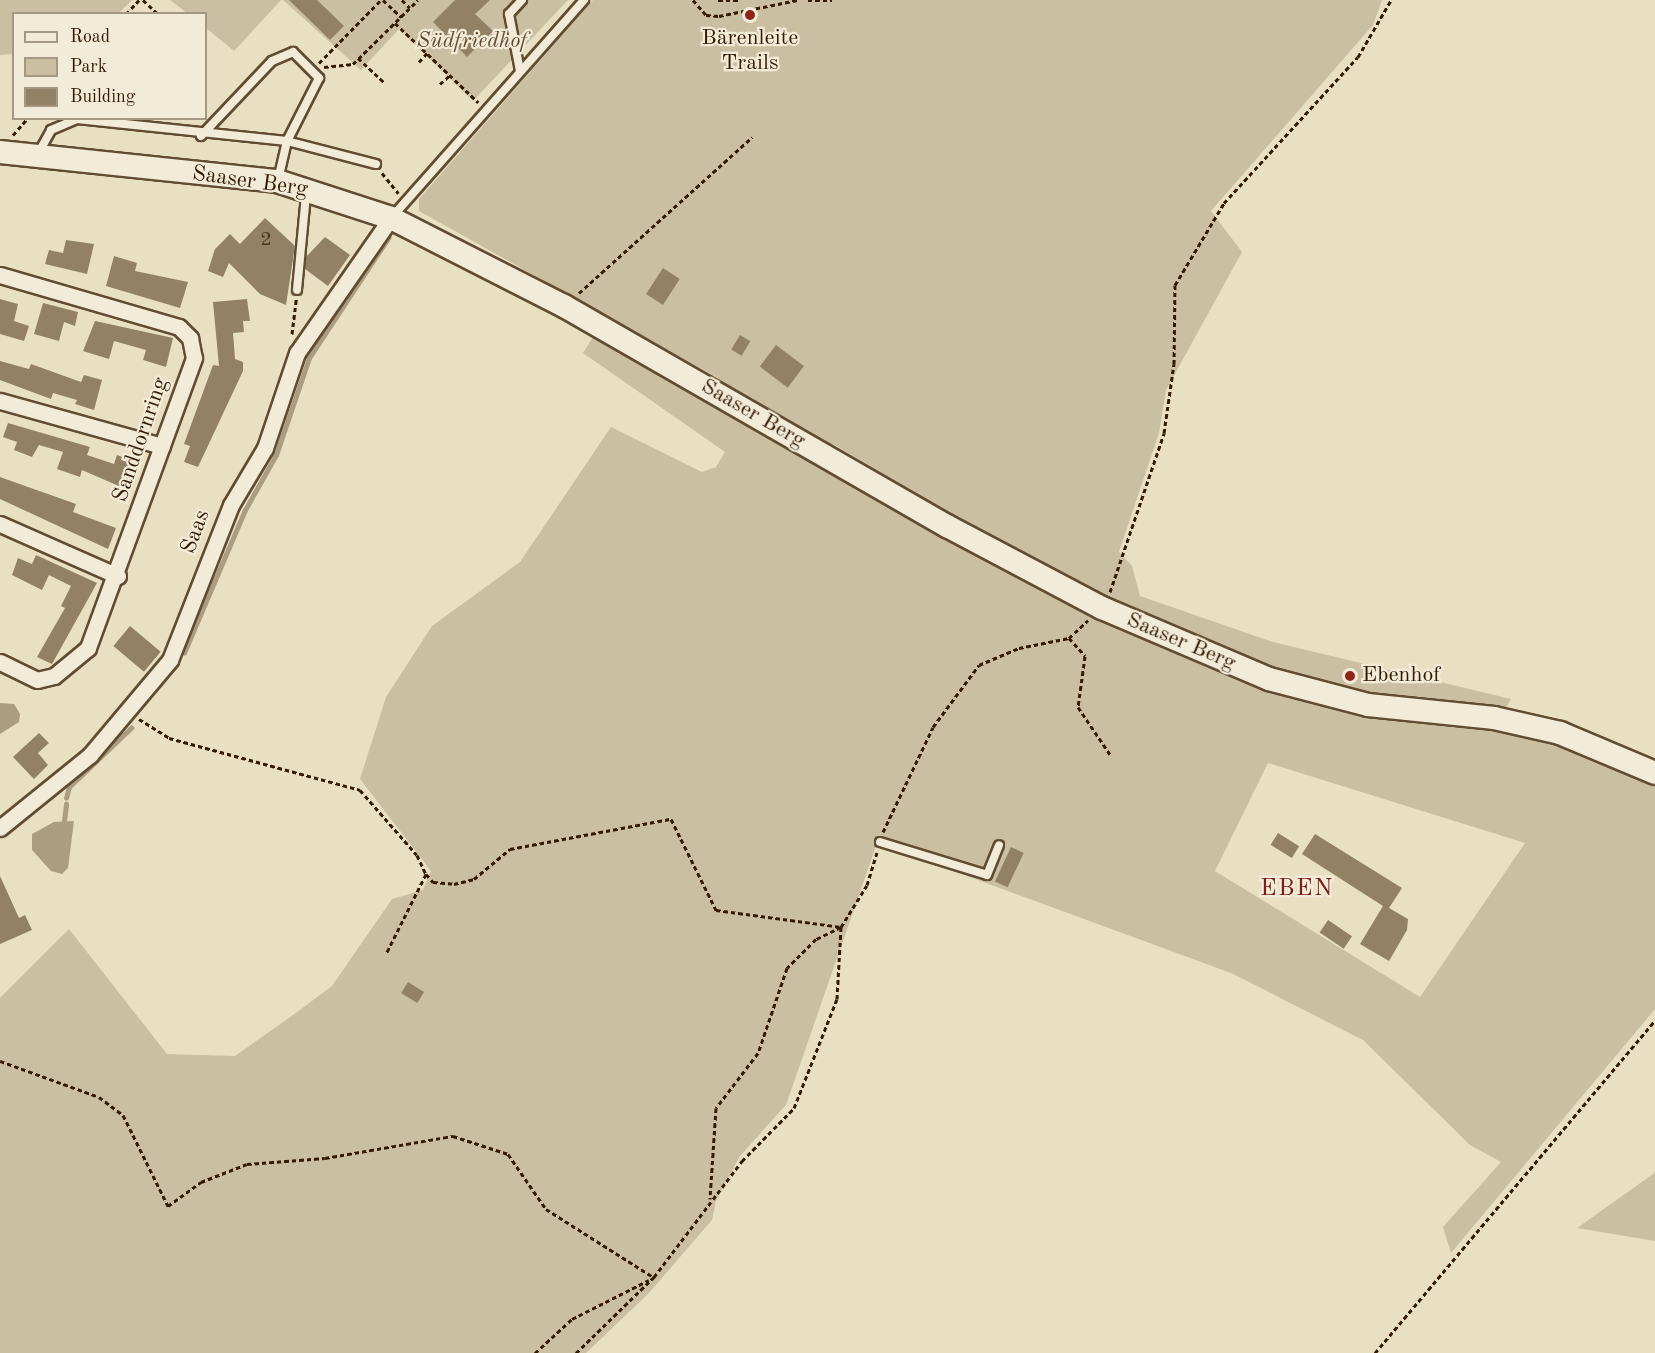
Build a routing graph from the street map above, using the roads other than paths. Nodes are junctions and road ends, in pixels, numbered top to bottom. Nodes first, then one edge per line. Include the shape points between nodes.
1 (522, 0) edge
2 (584, 0) edge
3 (520, 71) junction
4 (75, 120) edge
5 (84, 120) edge
6 (201, 136) junction
7 (287, 141) junction
8 (6, 144) edge
9 (37, 159) junction
10 (376, 164) road end
11 (278, 181) junction
12 (307, 188) junction
13 (398, 210) junction
14 (0, 275) edge
15 (297, 291) road end
16 (0, 401) edge
17 (162, 446) junction
18 (0, 524) edge
19 (118, 576) junction
20 (0, 662) edge
21 (1655, 773) edge
22 (0, 828) edge
23 (880, 842) road end
24 (999, 845) dead end

1 - 3 lane via 509,14
2 - 3 lane
3 - 13 lane
4 - 9 lane via 51,130
5 - 6 lane
6 - 7 lane
6 - 7 lane via 282,52 293,52 313,69 316,88
7 - 10 lane
7 - 11 lane
8 - 9 street, Saaser Berg
9 - 11 street, Saaser Berg
11 - 12 street, Saaser Berg
12 - 13 street, Saaser Berg
12 - 15 lane
13 - 21 street, Saaser Berg via 947,526 1102,608 1269,679 1368,705 1494,718 1560,733
13 - 22 street, Saas via 297,353 265,448 231,505 174,651 130,712 90,755
14 - 17 street, Sanddornring via 179,327 190,338 194,358
16 - 17 street
17 - 19 street, Sanddornring
18 - 19 street
19 - 20 street, Sanddornring via 88,648 54,676 37,680
23 - 24 lane via 987,875

